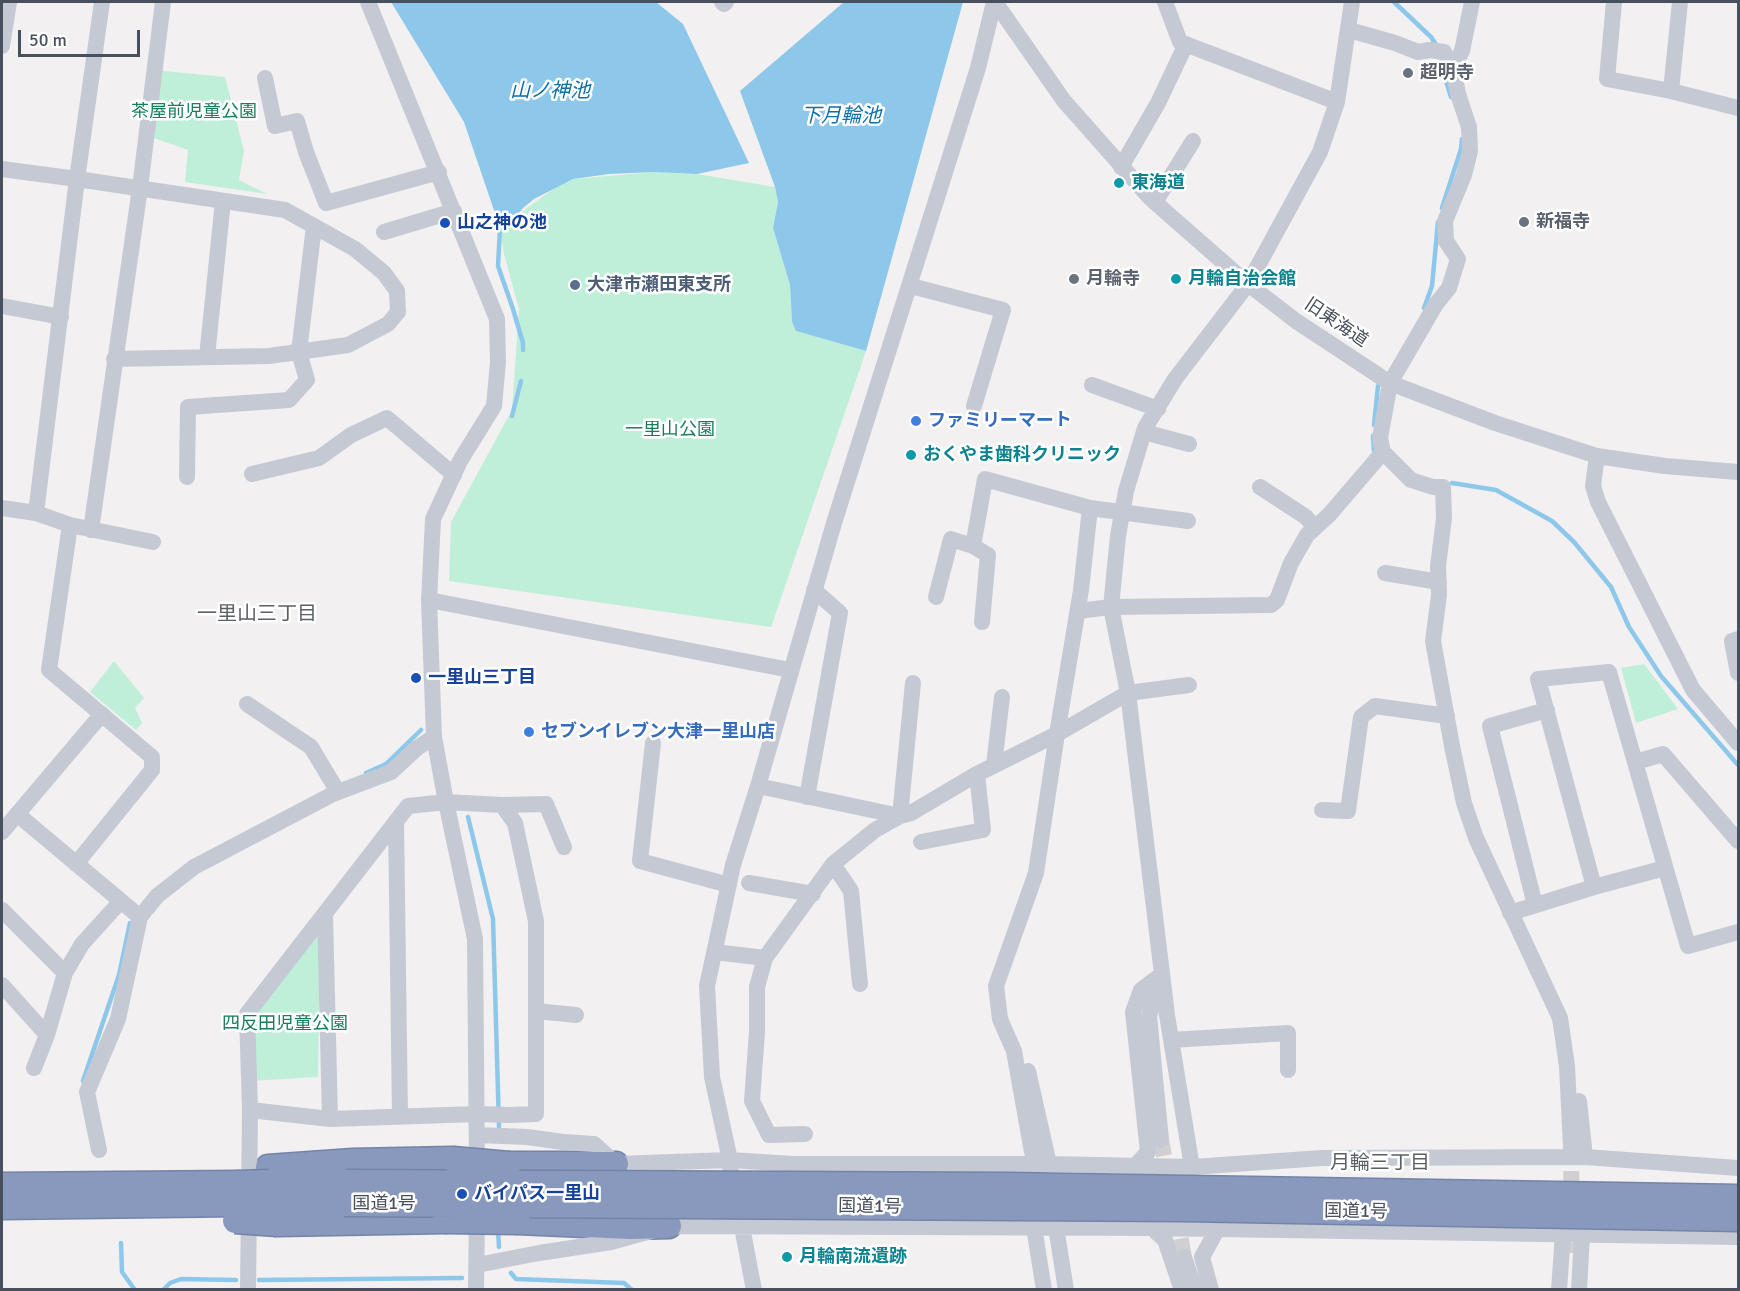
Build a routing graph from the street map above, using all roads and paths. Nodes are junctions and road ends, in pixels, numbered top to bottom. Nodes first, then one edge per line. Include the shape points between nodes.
1 (9, 2) edge
2 (102, 2) edge
3 (163, 2) edge
4 (368, 2) edge
5 (1165, 2) edge
6 (1352, 2) edge
7 (1472, 2) edge
8 (1614, 2) edge
9 (1680, 2) edge
10 (1000, 4) edge
11 (1349, 30) junction
12 (1186, 44) junction
13 (2, 46) edge
14 (1453, 68) junction
15 (265, 78) dead end
16 (1671, 91) junction
17 (1337, 102) junction
18 (1738, 108) edge
19 (1193, 141) dead end
20 (1121, 167) junction
21 (2, 170) edge
22 (439, 172) junction
23 (77, 179) junction
24 (140, 188) junction
25 (223, 201) junction
26 (1155, 202) junction
27 (454, 211) junction
28 (314, 226) junction
29 (384, 232) dead end
30 (1248, 284) junction
31 (911, 286) junction
32 (2, 306) edge
33 (62, 317) junction
34 (299, 352) junction
35 (207, 357) junction
36 (114, 359) junction
37 (1390, 383) junction
38 (1092, 385) dead end
39 (974, 406) dead end
40 (1158, 409) junction
41 (1144, 432) junction
42 (1189, 444) dead end
43 (1383, 453) junction
44 (1597, 456) junction
45 (1738, 472) edge
46 (252, 474) dead end
47 (454, 475) junction
48 (187, 477) dead end
49 (1349, 478) dead end
50 (1260, 487) dead end
51 (1090, 507) junction
52 (2, 508) edge
53 (1122, 512) junction
54 (36, 513) junction
55 (1188, 521) dead end
56 (1311, 522) junction
57 (70, 525) junction
58 (91, 530) junction
59 (153, 542) dead end
60 (973, 546) junction
61 (1385, 573) dead end
62 (1439, 582) junction
63 (814, 590) junction
64 (936, 597) dead end
65 (429, 600) junction
66 (1111, 607) junction
67 (1078, 611) junction
68 (982, 622) dead end
69 (1738, 639) edge
70 (790, 670) junction
71 (1738, 673) edge
72 (913, 683) dead end
73 (1189, 685) dead end
74 (1128, 693) junction
75 (1002, 697) dead end
76 (247, 704) dead end
77 (1547, 710) junction
78 (102, 714) junction
79 (1447, 716) junction
80 (1057, 734) junction
81 (434, 737) junction
82 (653, 743) dead end
83 (1738, 743) edge
84 (1636, 762) junction
85 (994, 765) junction
86 (977, 774) junction
87 (758, 786) junction
88 (338, 792) junction
89 (807, 796) junction
90 (446, 802) junction
91 (502, 805) junction
92 (1322, 810) dead end
93 (17, 814) junction
94 (900, 816) junction
95 (396, 821) junction
96 (2, 832) edge
97 (1738, 841) edge
98 (921, 842) dead end
99 (564, 847) dead end
100 (76, 864) junction
101 (833, 864) junction
102 (1665, 868) junction
103 (749, 884) dead end
104 (729, 885) junction
105 (1594, 887) junction
106 (813, 894) junction
107 (121, 901) junction
108 (1535, 905) junction
109 (2, 910) edge
110 (1510, 913) junction
111 (325, 915) junction
112 (140, 917) junction
113 (1738, 932) edge
114 (714, 952) junction
115 (765, 958) junction
116 (65, 973) junction
117 (1162, 975) junction
118 (860, 984) dead end
119 (2, 986) edge
120 (536, 1011) junction
121 (576, 1015) dead end
122 (1000, 1019) junction
123 (47, 1035) junction
124 (1171, 1040) junction
125 (1564, 1051) junction
126 (34, 1068) dead end
127 (1288, 1070) dead end
128 (250, 1110) junction
129 (482, 1114) junction
130 (400, 1117) junction
131 (330, 1119) junction
132 (805, 1134) dead end
133 (478, 1135) junction
134 (1161, 1140) tunnel mouth
135 (99, 1150) dead end
136 (1567, 1152) junction
137 (1585, 1156) junction
138 (1028, 1158) junction
139 (730, 1160) junction
140 (616, 1164) junction
141 (1049, 1164) junction
142 (1135, 1166) junction
143 (1192, 1167) junction
144 (1735, 1167) edge
145 (2, 1185) edge
146 (345, 1193) junction
147 (237, 1194) junction
148 (271, 1194) junction
149 (1738, 1197) edge
150 (2, 1207) edge
151 (669, 1226) junction
152 (742, 1227) junction
153 (1152, 1228) junction
154 (1217, 1230) junction
155 (1045, 1231) junction
156 (1733, 1231) edge
157 (1563, 1234) junction
158 (1582, 1235) junction
159 (1572, 1253) tunnel mouth
160 (1184, 1257) tunnel mouth
161 (477, 1265) junction
162 (247, 1290) edge
163 (254, 1290) edge
164 (476, 1290) edge
165 (754, 1290) edge
166 (1044, 1290) edge
167 (1054, 1290) edge
168 (1066, 1290) edge
169 (1182, 1290) edge
170 (1195, 1290) edge
171 (1210, 1290) edge
172 (1559, 1290) edge
173 (1569, 1290) edge
174 (1579, 1290) edge

1 - 13 street
2 - 23 street
3 - 24 street
4 - 22 street
5 - 12 street via 1180,42
6 - 11 street
7 - 14 street via 1462,51
8 - 16 street via 1607,79
9 - 16 street
10 - 20 street, 旧東海道 via 1064,101
10 - 31 street
11 - 14 street via 1418,52 1444,52
11 - 17 street
12 - 17 street
12 - 20 street
14 - 37 street via 1469,127 1470,151 1445,221 1446,241 1458,259 1449,288
15 - 22 street via 274,126 297,120 326,203
16 - 18 street
17 - 30 street via 1320,152
19 - 26 street
20 - 26 street, 旧東海道
21 - 23 street
22 - 27 street
23 - 24 street
23 - 33 street
24 - 25 street
24 - 36 street
25 - 28 street via 285,210
25 - 35 street
26 - 30 street, 旧東海道
27 - 29 street
27 - 47 street via 496,319 498,362 494,406
28 - 34 street
28 - 34 street via 354,249 384,273 397,291 398,312 388,324 348,345
30 - 37 street, 旧東海道
30 - 40 street via 1175,379
31 - 39 street via 1003,310
31 - 63 street
32 - 33 street
33 - 54 street
34 - 35 street via 269,357
34 - 48 street via 307,380 289,400 188,407
35 - 36 street
36 - 58 street
37 - 43 street via 1380,438
37 - 44 street, 旧東海道
38 - 40 street
40 - 41 street
41 - 42 street
41 - 53 street
43 - 56 street via 1329,515
43 - 62 street via 1411,480 1443,487
44 - 45 street, 旧東海道
44 - 83 street via 1593,486 1598,502 1694,690
46 - 47 street via 319,458 351,435 387,418
47 - 65 street via 433,519
49 - 56 street
50 - 56 street
51 - 53 street
51 - 60 street via 985,479
51 - 67 street
52 - 54 street
53 - 55 street
53 - 66 street
54 - 57 street
56 - 66 street via 1280,594 1271,605
57 - 58 street
57 - 78 street via 49,670
58 - 59 street
60 - 64 street via 951,539
60 - 68 street via 988,555
61 - 62 street
62 - 79 street via 1433,641
63 - 70 street
63 - 89 street via 840,613
65 - 70 street
65 - 81 street
66 - 67 street
66 - 74 street
67 - 80 street
69 - 71 street via 1732,641
70 - 87 street
72 - 94 street
73 - 74 street
74 - 80 street
74 - 117 street
75 - 85 street
76 - 88 street via 310,747
77 - 84 street via 1538,679 1609,672
77 - 105 street
77 - 108 street via 1490,726
78 - 93 street
78 - 100 street via 152,757 152,770
79 - 92 street via 1375,706 1361,717 1348,811
79 - 110 street via 1464,803
80 - 85 street
80 - 122 street via 1036,873 996,986
81 - 88 street via 391,771
81 - 90 street
82 - 104 street via 640,861
84 - 97 street via 1663,754
84 - 102 street
85 - 86 street
86 - 94 street
86 - 98 street via 983,830
87 - 89 street
87 - 104 street
88 - 112 street via 194,867 157,896
89 - 94 street
90 - 91 street
90 - 95 street via 408,806
90 - 129 street via 475,939
91 - 99 street via 546,804
91 - 120 street via 515,824 536,921
93 - 96 street
93 - 100 street
94 - 101 street via 875,830
95 - 111 street
95 - 130 street
100 - 107 street
101 - 106 street
101 - 118 street via 851,891
102 - 105 street
102 - 113 street via 1688,946
103 - 106 street
104 - 114 street
105 - 108 street
106 - 115 street
107 - 112 street
107 - 116 street via 82,944
108 - 110 street
109 - 116 street
110 - 125 street via 1560,1018
111 - 128 street via 248,1014
111 - 131 street
112 - 135 street via 118,1019 87,1092
114 - 115 street
114 - 139 street via 707,986 712,1077
115 - 132 street via 757,987 752,1101 769,1135
116 - 123 street
117 - 124 street
117 - 134 street via 1149,1016
117 - 142 street via 1141,990 1133,1012 1148,1130 1148,1152
119 - 123 street
120 - 121 street
120 - 129 street via 536,1114
122 - 138 street via 1003,1055
122 - 141 street via 1024,1050
123 - 126 street
124 - 127 street via 1288,1033
124 - 143 street
125 - 136 street
125 - 137 street via 1574,1051
128 - 131 street
128 - 162 street
129 - 130 street
129 - 133 street
130 - 131 street
133 - 140 street via 594,1144
133 - 161 street
136 - 137 street
136 - 143 street via 1322,1158
137 - 144 street
138 - 139 street via 793,1164
138 - 141 street
139 - 140 street
139 - 152 street via 732,1198
140 - 148 highway, bridge via 509,1164 453,1159 352,1161
141 - 142 street
142 - 143 street
145 - 147 highway via 165,1184
146 - 148 highway, 国道1号
146 - 149 highway, 国道1号, bridge via 995,1185
146 - 156 highway, 国道1号, bridge via 1183,1209
147 - 148 highway, bridge
147 - 148 highway
147 - 150 highway via 158,1220 70,1206
148 - 151 highway, bridge via 445,1221
151 - 152 street
151 - 161 street via 611,1242
152 - 155 street
152 - 165 street
153 - 154 street
153 - 155 street
153 - 169 street via 1165,1240
154 - 157 street
154 - 171 street via 1202,1257
155 - 166 street
155 - 167 street
155 - 168 street
156 - 158 street
157 - 158 street
157 - 172 street
158 - 174 street
159 - 173 street
160 - 170 street
161 - 164 street
162 - 163 street

